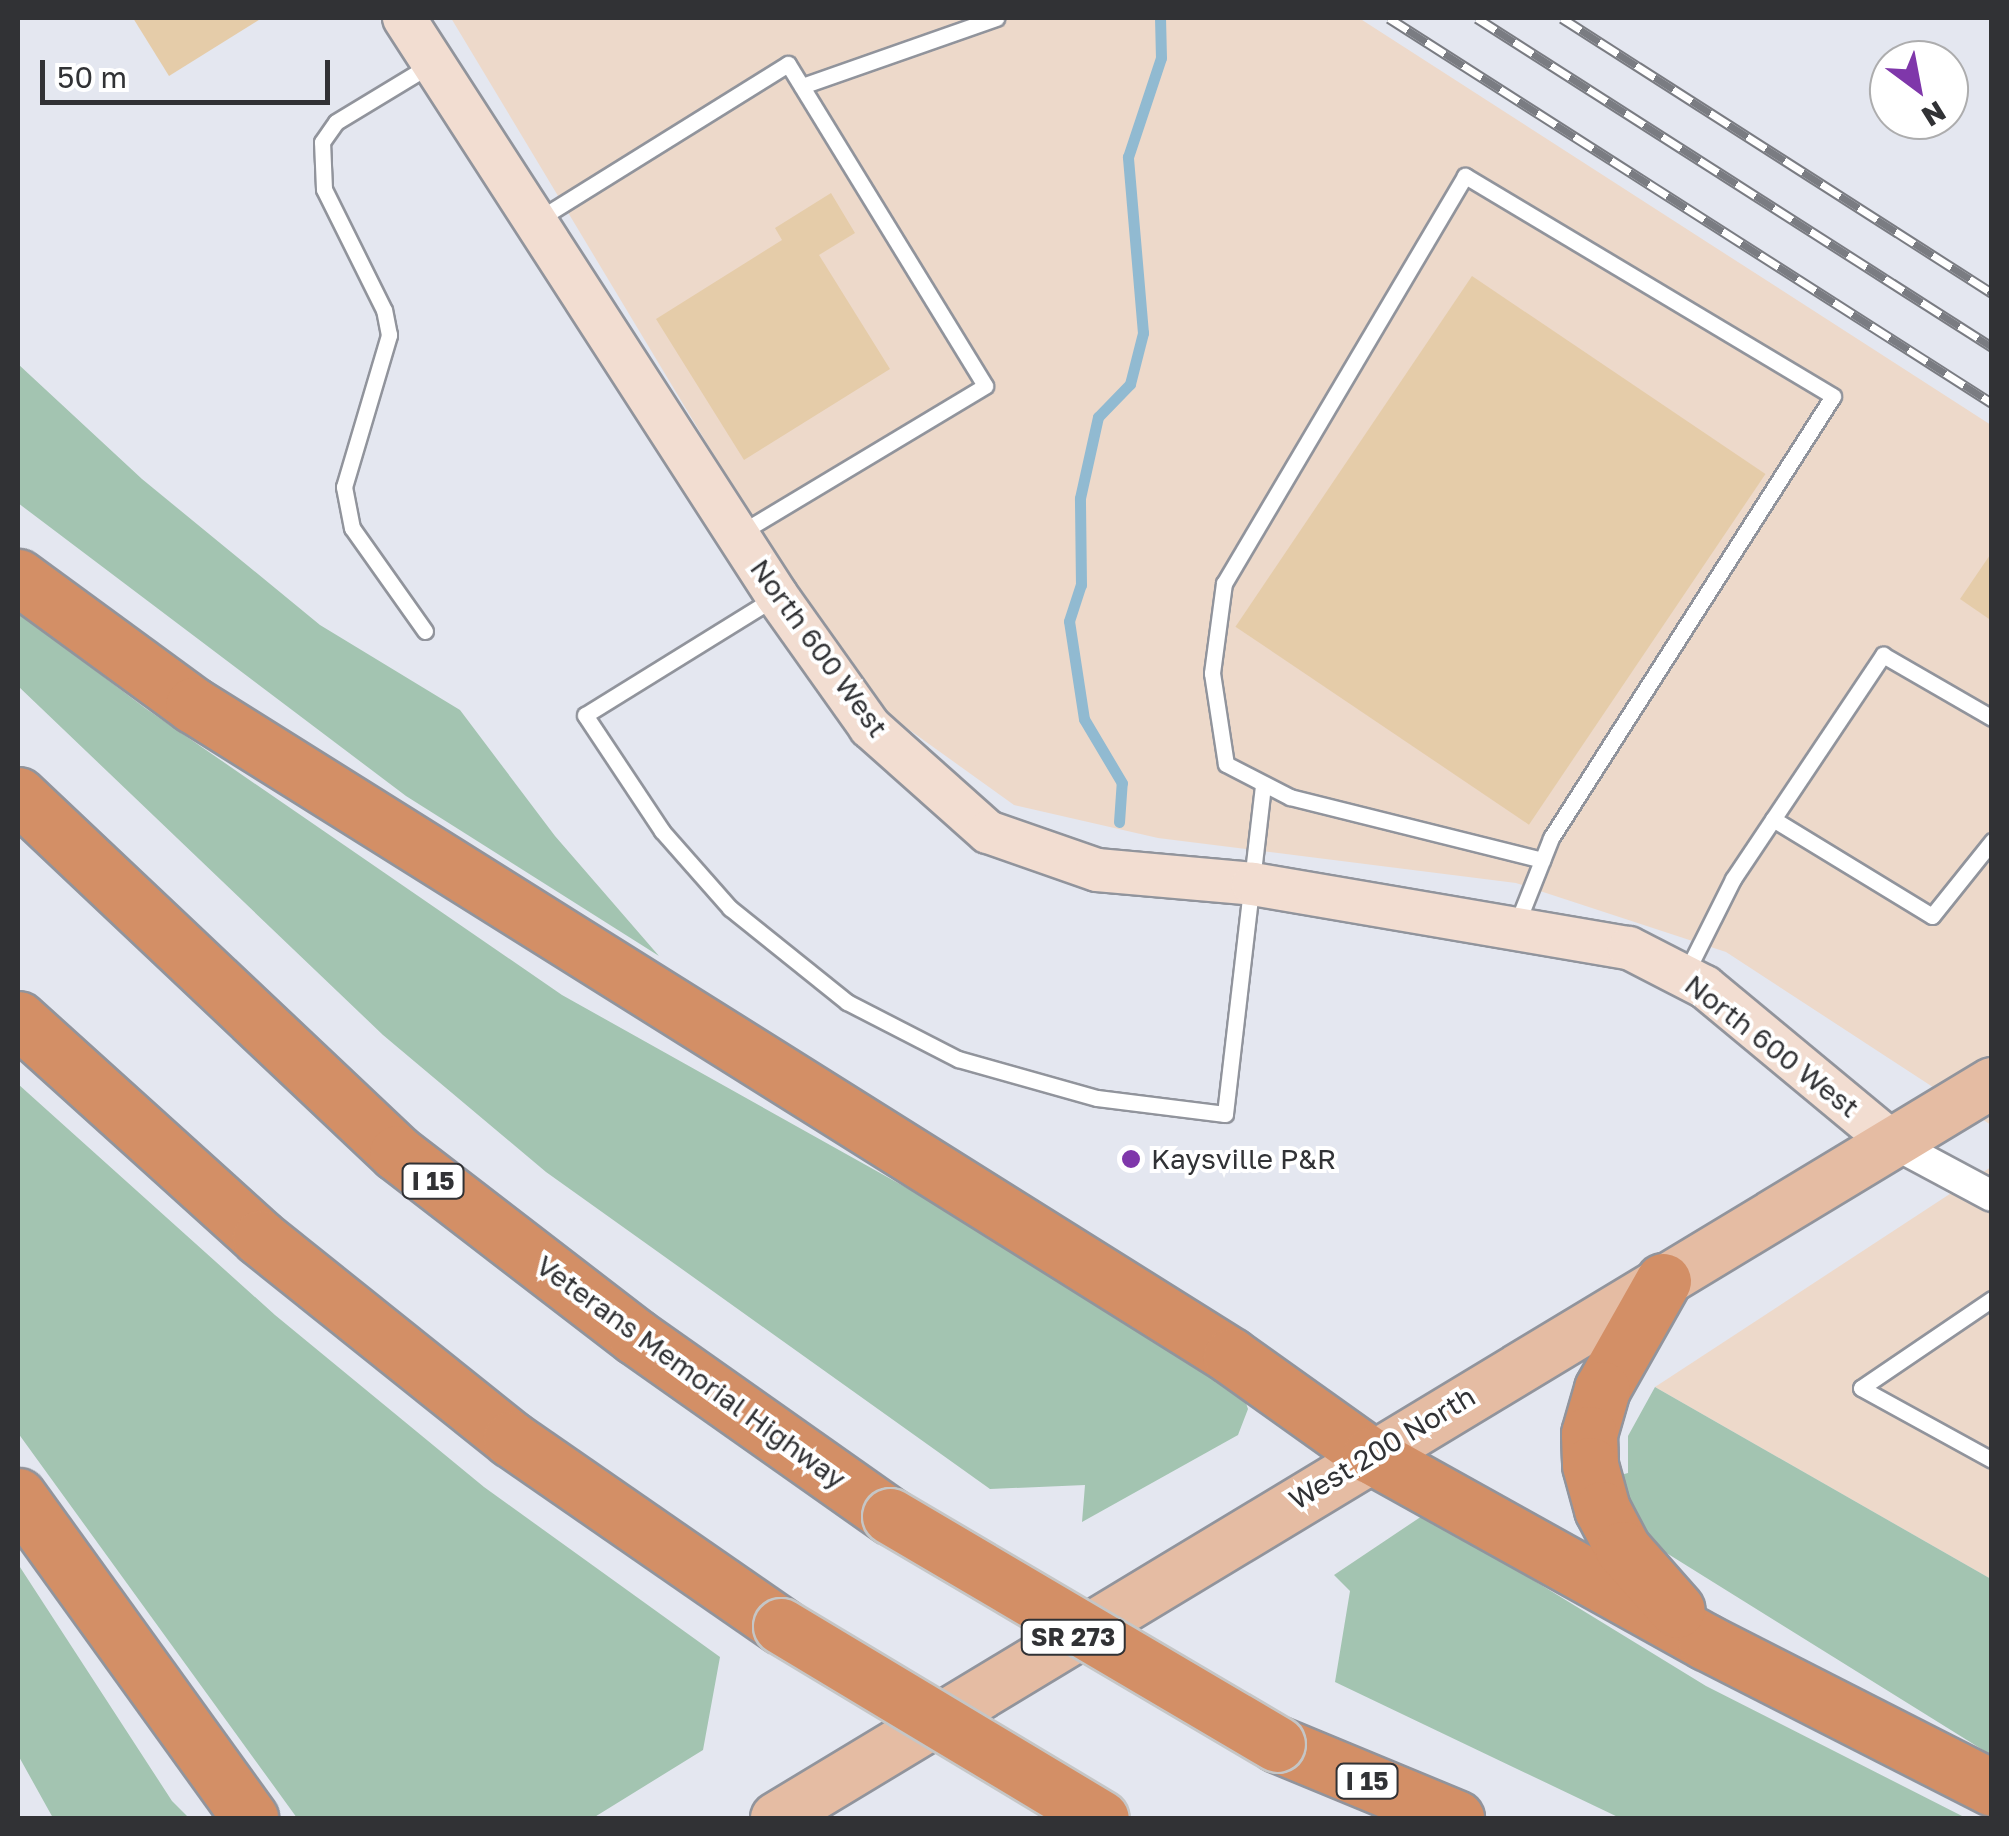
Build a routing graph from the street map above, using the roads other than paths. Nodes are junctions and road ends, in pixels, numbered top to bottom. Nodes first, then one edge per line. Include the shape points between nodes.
1 (404, 18) edge
2 (996, 18) edge
3 (433, 64) junction
4 (802, 86) junction
5 (535, 221) junction
6 (738, 534) junction
7 (18, 577) edge
8 (777, 596) junction
9 (425, 631) dead end
10 (1992, 718) edge
11 (1263, 784) junction
12 (18, 795) edge
13 (1772, 819) junction
14 (1992, 841) edge
15 (1542, 860) junction
16 (1253, 884) junction
17 (1516, 926) junction
18 (1684, 976) junction
19 (18, 1018) edge
20 (1992, 1083) edge
21 (1893, 1143) junction
22 (1992, 1196) edge
23 (1662, 1280) junction
24 (1992, 1299) edge
25 (1370, 1455) junction
26 (1992, 1460) edge
27 (18, 1496) edge
28 (1706, 1642) junction
29 (1992, 1788) edge
30 (250, 1818) edge
31 (776, 1818) edge
32 (1102, 1818) edge
33 (1456, 1818) edge

1 - 3 street, North 600 West
2 - 4 lane
3 - 5 street, North 600 West
3 - 9 lane via 336,122 322,142 324,189 390,335 344,486 352,528
4 - 5 lane via 788,64
4 - 6 lane via 985,386
5 - 6 street, North 600 West
6 - 8 street, North 600 West
7 - 25 highway via 193,705 1231,1356
8 - 16 street, North 600 West via 870,727 988,832 1097,870
8 - 16 lane via 585,715 662,830 730,908 847,1002 958,1060 1097,1098 1225,1114 1234,997
10 - 13 lane via 1882,655
11 - 15 lane via 1290,797
11 - 15 lane via 1226,764 1212,672 1224,583 1464,176 1833,396
11 - 16 lane
12 - 33 highway, Veterans Memorial Highway / I 15, bridge via 397,1152 636,1337 890,1516 1277,1744
13 - 14 lane via 1932,916
13 - 18 lane
15 - 17 lane
16 - 17 street, North 600 West
17 - 18 street, North 600 West via 1629,948
18 - 21 street, North 600 West
19 - 32 highway, bridge via 260,1238 511,1438 781,1626
20 - 21 main road, West 200 North
21 - 22 street
21 - 23 main road, West 200 North
23 - 25 main road, West 200 North
23 - 28 highway via 1602,1389 1589,1434 1590,1465 1623,1549
24 - 26 lane via 1861,1388
25 - 28 highway
25 - 31 main road, West 200 North / SR 273
27 - 30 highway
28 - 29 highway

